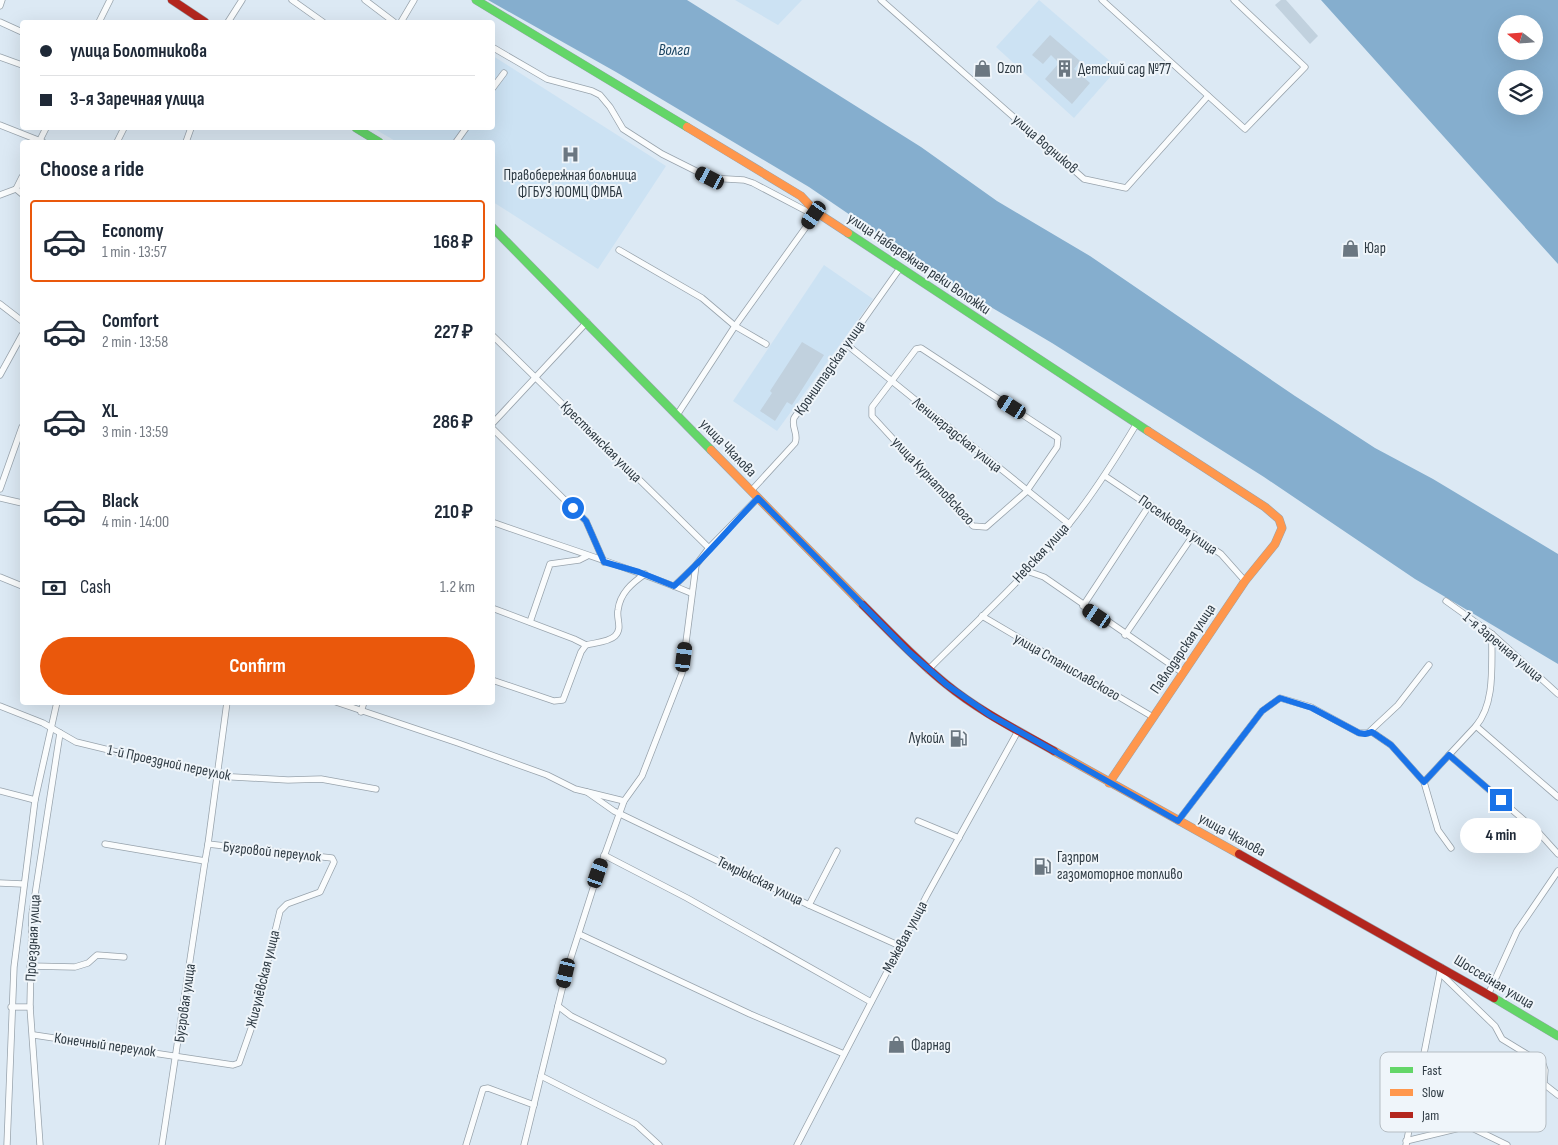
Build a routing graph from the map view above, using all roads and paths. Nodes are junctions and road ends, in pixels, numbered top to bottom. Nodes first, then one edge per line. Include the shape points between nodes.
1 (2, 0) edge
2 (110, 0) edge
3 (172, 0) edge
4 (242, 0) edge
5 (292, 0) edge
6 (365, 0) edge
7 (414, 0) edge
8 (476, 0) edge
9 (1102, 0) edge
10 (1234, 0) edge
11 (883, 1) edge
12 (0, 6) edge
13 (100, 20) edge
14 (202, 20) edge
15 (229, 20) edge
16 (319, 20) edge
17 (391, 20) edge
18 (402, 20) edge
19 (0, 22) edge
20 (20, 31) edge
21 (495, 49) edge
22 (0, 57) edge
23 (20, 64) edge
24 (504, 73) dead end
25 (495, 85) edge
26 (1208, 96) junction
27 (0, 125) edge
28 (359, 130) edge
29 (36, 140) edge
30 (374, 140) edge
31 (20, 181) edge
32 (16, 190) junction
33 (20, 193) edge
34 (0, 195) edge
35 (815, 213) junction
36 (495, 230) edge
37 (619, 250) dead end
38 (900, 268) junction
39 (0, 304) edge
40 (20, 319) edge
41 (586, 322) junction
42 (736, 326) junction
43 (495, 338) edge
44 (20, 339) edge
45 (766, 344) dead end
46 (846, 344) junction
47 (0, 375) edge
48 (536, 378) junction
49 (892, 381) junction
50 (677, 415) junction
51 (495, 421) edge
52 (1137, 423) junction
53 (495, 431) edge
54 (20, 433) edge
55 (1105, 476) junction
56 (0, 489) edge
57 (751, 491) junction
58 (1026, 492) junction
59 (0, 498) edge
60 (758, 498) junction
61 (20, 503) edge
62 (1150, 504) junction
63 (495, 523) edge
64 (1069, 524) junction
65 (1281, 533) joint
66 (1194, 534) junction
67 (709, 548) junction
68 (587, 556) junction
69 (604, 562) junction
70 (696, 565) junction
71 (1027, 571) junction
72 (645, 574) junction
73 (0, 580) edge
74 (1246, 581) junction
75 (20, 585) edge
76 (674, 586) junction
77 (691, 593) junction
78 (1446, 602) dead end
79 (1083, 606) junction
80 (495, 609) edge
81 (982, 616) junction
82 (530, 622) junction
83 (1125, 634) junction
84 (1492, 634) junction
85 (586, 645) junction
86 (1429, 665) dead end
87 (928, 670) junction
88 (1183, 673) junction
89 (495, 681) edge
90 (1558, 694) edge
91 (57, 705) edge
92 (227, 705) edge
93 (344, 705) edge
94 (363, 705) edge
95 (0, 706) edge
96 (361, 712) junction
97 (1153, 717) junction
98 (1476, 726) junction
99 (52, 729) junction
100 (1018, 731) junction
101 (60, 732) junction
102 (1372, 732) junction
103 (1449, 755) junction
104 (216, 776) junction
105 (1424, 782) junction
106 (1110, 783) junction
107 (376, 789) dead end
108 (0, 791) edge
109 (587, 792) junction
110 (1558, 797) edge
111 (34, 800) junction
112 (624, 801) junction
113 (621, 814) junction
114 (918, 821) dead end
115 (1178, 821) junction
116 (959, 838) junction
117 (106, 844) dead end
118 (208, 844) junction
119 (1451, 848) dead end
120 (837, 851) dead end
121 (1558, 854) edge
122 (604, 855) junction
123 (334, 860) joint
124 (205, 861) junction
125 (1558, 870) edge
126 (0, 883) edge
127 (23, 884) junction
128 (809, 905) junction
129 (579, 934) junction
130 (900, 946) junction
131 (124, 957) dead end
132 (30, 966) junction
133 (1440, 970) junction
134 (1488, 995) junction
135 (871, 1002) junction
136 (558, 1006) junction
137 (30, 1007) junction
138 (11, 1008) junction
139 (34, 1035) junction
140 (1558, 1036) edge
141 (1424, 1052) edge
142 (1523, 1052) edge
143 (844, 1054) junction
144 (177, 1056) junction
145 (663, 1061) dead end
146 (541, 1076) junction
147 (1546, 1086) edge
148 (1558, 1095) edge
149 (534, 1105) junction
150 (1446, 1132) edge
151 (1480, 1132) edge
152 (1406, 1143) edge
153 (7, 1145) edge
154 (40, 1145) edge
155 (162, 1145) edge
156 (466, 1145) edge
157 (524, 1145) edge
158 (659, 1145) edge
159 (797, 1145) edge
160 (1507, 1145) edge

1 - 12 street
2 - 13 street
3 - 14 main road
4 - 15 street
5 - 16 street
6 - 17 street
7 - 18 street
8 - 35 main road, улица Набережная реки Воложки via 801,196
9 - 26 street
10 - 26 street via 1305,68 1245,129
11 - 26 street, улица Водников via 1084,179 1126,188
19 - 20 street
21 - 35 street via 547,78 600,95 623,129 662,154 710,178 753,183
22 - 23 street
24 - 25 street
27 - 29 street
28 - 30 main road
31 - 32 street
32 - 33 street
32 - 34 street
35 - 38 main road, улица Набережная реки Воложки
35 - 42 street
36 - 41 main road, улица Чкалова
37 - 42 street via 702,298
38 - 46 street, Кронштадская улица
38 - 52 main road, улица Набережная реки Воложки
39 - 40 street
41 - 48 street
41 - 50 main road, улица Чкалова
42 - 45 street
42 - 50 street
43 - 48 street, Крестьянская улица
44 - 47 street
46 - 49 street, Ленинградская улица
46 - 57 street, Кронштадская улица via 794,418 795,443
48 - 51 street
48 - 67 street, Крестьянская улица
49 - 58 street, Ленинградская улица
49 - 58 street, улица Курнатовского via 872,407 872,416 973,526 983,528 990,525
49 - 58 street, улица Курнатовского via 916,349 921,348 1057,436 1057,447
50 - 57 main road, улица Чкалова
52 - 55 street, Невская улица
52 - 65 main road, улица Набережная реки Воложки via 1279,518
53 - 69 street via 586,521
54 - 56 street
55 - 62 street, Поселковая улица
55 - 64 street, Невская улица
57 - 60 main road, улица Чкалова
58 - 64 street, Ленинградская улица
59 - 61 street
60 - 67 street
60 - 87 main road, улица Чкалова
62 - 66 street, Поселковая улица
62 - 79 street
63 - 68 street
64 - 71 street, Невская улица
65 - 74 main road, Павлодарская улица
66 - 74 street, Поселковая улица via 1221,554
66 - 83 street
67 - 70 street
68 - 69 street
68 - 82 street via 550,564
69 - 72 street
70 - 76 street
70 - 77 street
71 - 79 street via 1044,577
71 - 81 street, Невская улица
72 - 76 street
72 - 85 street via 629,586 622,598 618,608 617,634
73 - 75 street
74 - 88 main road, Павлодарская улица
76 - 77 street
77 - 112 street via 682,673 642,776
78 - 84 street, 1-я Заречная улица
79 - 83 street
80 - 82 street
81 - 87 street, Невская улица
81 - 97 street, улица Станиславского
82 - 85 street
83 - 88 street
84 - 90 street, 1-я Заречная улица
84 - 98 street via 1488,704
85 - 89 street via 560,701
86 - 102 street
87 - 100 main road, улица Чкалова via 972,704
88 - 97 main road, Павлодарская улица
91 - 99 street, Проездная улица
92 - 104 street
93 - 96 street
94 - 96 street
95 - 99 street, 1-й Проездной переулок
96 - 109 street via 458,743
97 - 106 main road, Павлодарская улица
98 - 103 street
98 - 110 street
99 - 101 street, 1-й Проездной переулок
99 - 111 street, Проездная улица
100 - 106 main road, улица Чкалова
100 - 116 street, Межевая улица
101 - 104 street, 1-й Проездной переулок via 76,742
101 - 132 street, Проездная улица via 38,865
102 - 105 street via 1391,745
102 - 115 street via 1359,733 1312,708 1280,698 1262,711
103 - 105 street
103 - 121 street via 1540,834
104 - 107 street, 1-й Проездной переулок via 321,779
104 - 118 street
105 - 119 street via 1438,830
106 - 115 main road, улица Чкалова
108 - 111 street
109 - 112 street
109 - 113 street, Темрюкская улица
111 - 127 street, Проездная улица
112 - 113 street
113 - 122 street
113 - 128 street, Темрюкская улица
114 - 116 street
115 - 133 main road, улица Чкалова
116 - 130 street, Межевая улица
117 - 124 street, Бугровой переулок
118 - 123 street, Бугровой переулок
118 - 124 street, Бугровой переулок
120 - 128 street
122 - 129 street
122 - 135 street via 688,898
123 - 144 street, Жигулёвская улица via 320,892 286,904 280,911 252,1026 239,1063 233,1065
124 - 144 street, Бугровая улица
125 - 134 street via 1517,931
126 - 127 street
127 - 138 street, Проездная улица
128 - 130 street, Темрюкская улица
129 - 136 street
129 - 143 street
130 - 135 street, Межевая улица
131 - 132 street via 97,955 88,963 75,967
132 - 137 street, Проездная улица
133 - 134 main road, Шоссейная улица
133 - 141 street
133 - 142 street via 1495,1026 1502,1039
134 - 140 main road, Шоссейная улица
135 - 143 street, Межевая улица
136 - 145 street via 571,1016
136 - 146 street
137 - 138 street
137 - 139 street, Проездная улица
138 - 153 street, Проездная улица
139 - 144 street, Конечный переулок
139 - 154 street, Проездная улица
143 - 159 street, Межевая улица
144 - 155 street, Бугровая улица
146 - 149 street
146 - 158 street via 636,1124
147 - 148 street
149 - 156 street via 483,1089
149 - 157 street
150 - 152 street
151 - 160 street

